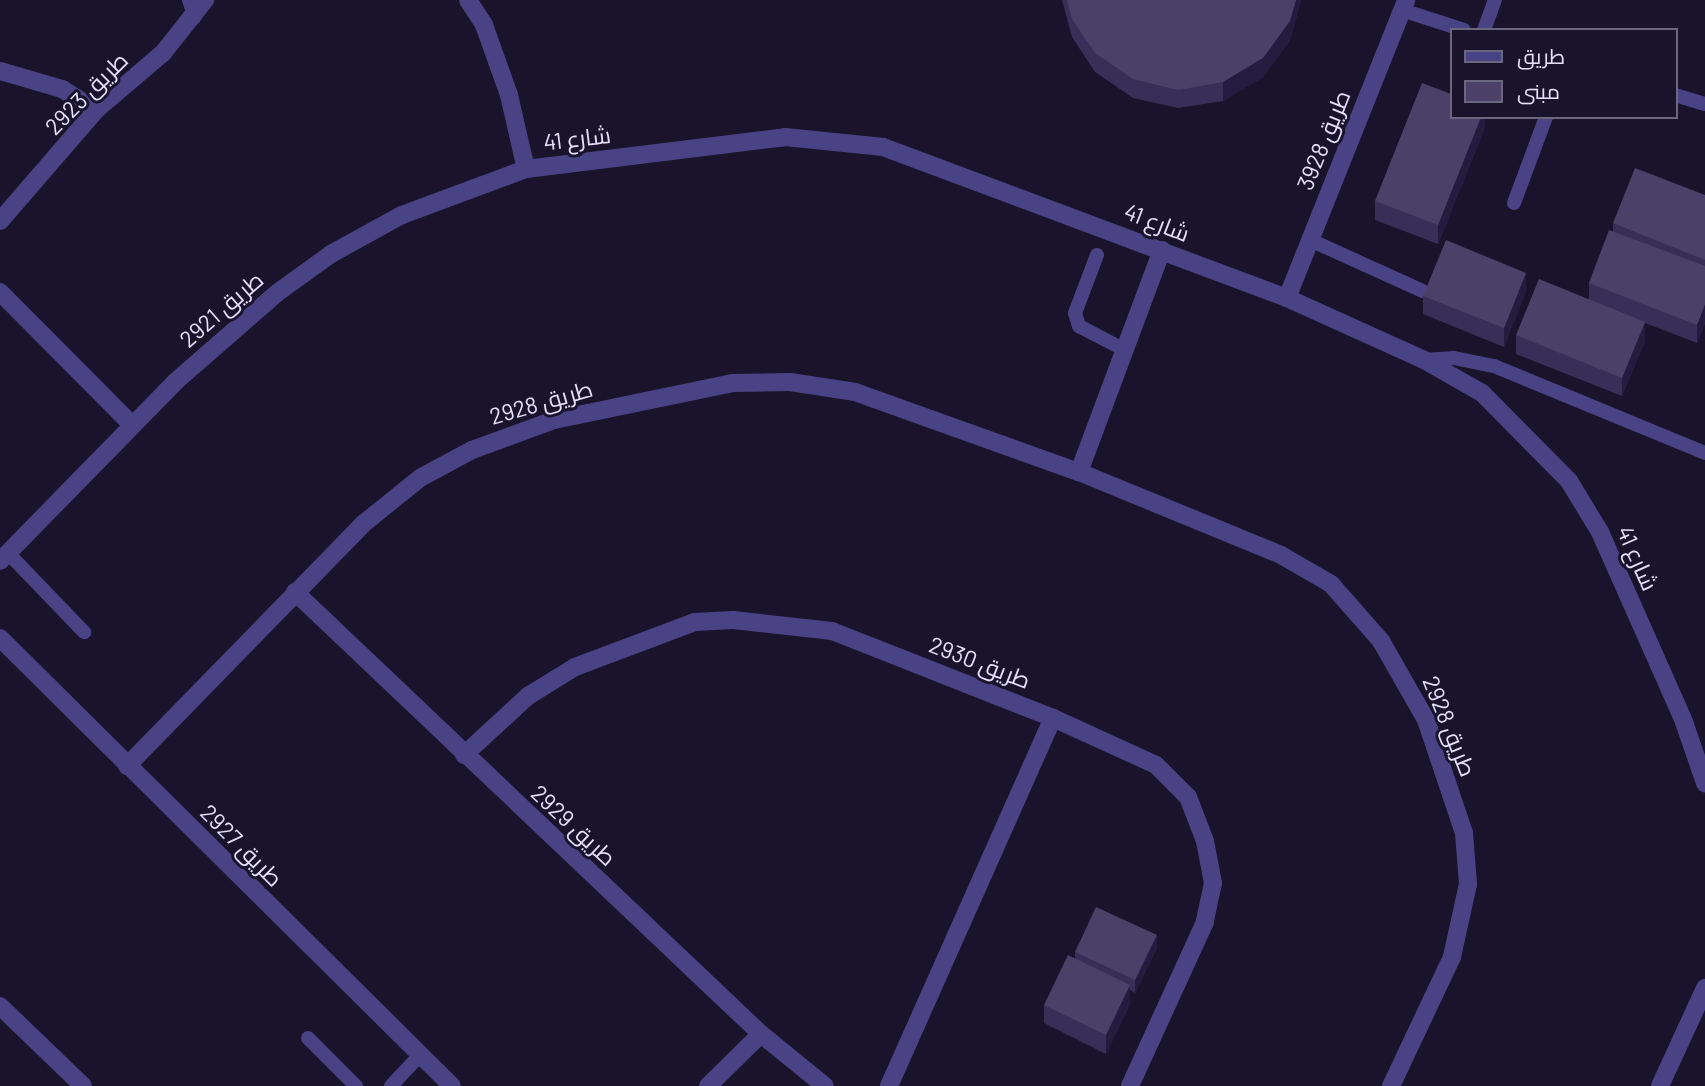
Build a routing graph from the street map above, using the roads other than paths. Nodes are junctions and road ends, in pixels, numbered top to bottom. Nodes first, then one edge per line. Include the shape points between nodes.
1 (205, 0) edge
2 (468, 0) edge
3 (1495, 0) edge
4 (1404, 5) edge
5 (192, 8) edge
6 (1459, 28) edge
7 (1485, 28) edge
8 (0, 71) edge
9 (1677, 96) edge
10 (1705, 104) edge
11 (96, 110) junction
12 (1545, 119) edge
13 (526, 169) junction
14 (1514, 204) dead end
15 (0, 221) edge
16 (1310, 240) junction
17 (1162, 250) junction
18 (1097, 255) dead end
19 (1423, 291) edge
20 (0, 292) edge
21 (1287, 298) junction
22 (1125, 350) junction
23 (1424, 360) junction
24 (132, 425) junction
25 (1705, 453) edge
26 (1079, 472) junction
27 (4, 557) edge
28 (295, 592) junction
29 (84, 632) dead end
30 (0, 638) edge
31 (1054, 718) junction
32 (464, 755) junction
33 (127, 766) junction
34 (1705, 783) edge
35 (1705, 988) edge
36 (0, 1006) edge
37 (761, 1034) junction
38 (308, 1038) dead end
39 (420, 1055) junction
40 (83, 1086) edge
41 (356, 1086) edge
42 (391, 1086) edge
43 (452, 1086) edge
44 (708, 1086) edge
45 (825, 1086) edge
46 (889, 1086) edge
47 (1130, 1086) edge
48 (1391, 1086) edge
49 (1660, 1086) edge

1 - 5 street, طريق 2923
2 - 13 street, شارع 41 via 484,25 509,95
3 - 7 lane
4 - 6 lane
4 - 16 street, طريق 3928
5 - 11 street, طريق 2923 via 163,53
8 - 11 street via 62,89
9 - 10 lane
11 - 15 street, طريق 2923
12 - 14 lane
13 - 17 street, شارع 41 via 740,140 832,139 929,161
13 - 24 street, طريق 2921 via 402,215 331,254 230,332
16 - 19 lane
16 - 21 street, طريق 3928
17 - 21 street, شارع 41
17 - 22 street
18 - 22 lane via 1075,313 1079,326
20 - 24 street
21 - 23 street, شارع 41
22 - 26 street
23 - 25 lane via 1454,358 1494,366
23 - 34 street, شارع 41 via 1482,393 1569,481 1600,531 1684,722
24 - 27 street, طريق 2921
26 - 28 street, طريق 2928 via 855,392 790,382 732,383 554,420 472,450 392,500
26 - 48 street, طريق 2928 via 1281,555 1331,584 1381,640 1426,720 1464,833 1468,884 1451,957
27 - 29 lane
28 - 32 street, طريق 2929
28 - 33 street, طريق 2928
30 - 33 street, طريق 2927
31 - 32 street, طريق 2930 via 832,631 784,623 695,622 575,667 528,696
31 - 46 street
31 - 47 street, طريق 2930 via 1156,765 1188,797 1205,841 1213,883 1205,922
32 - 37 street, طريق 2929
33 - 39 street, طريق 2927
35 - 49 street
36 - 40 street
37 - 44 street
37 - 45 street, طريق 2929
38 - 41 lane
39 - 42 lane
39 - 43 street, طريق 2927

